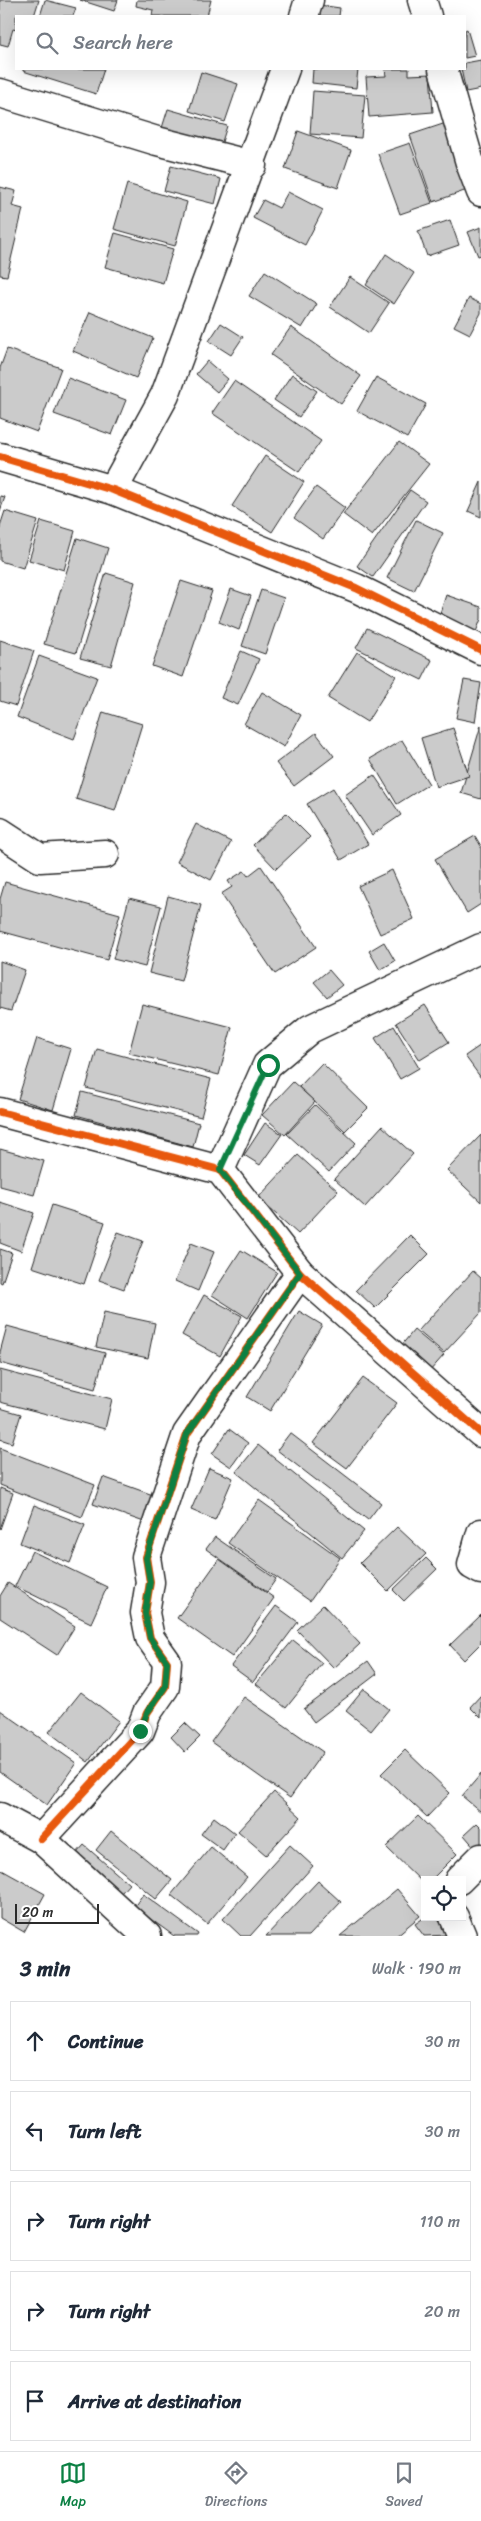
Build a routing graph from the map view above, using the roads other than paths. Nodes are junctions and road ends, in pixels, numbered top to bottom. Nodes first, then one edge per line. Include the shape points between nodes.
1 (309, 0) edge
2 (422, 0) edge
3 (304, 15) edge
4 (427, 15) edge
5 (285, 70) edge
6 (443, 70) edge
7 (0, 93) edge
8 (252, 165) junction
9 (481, 192) edge
10 (0, 457) edge
11 (113, 490) junction
12 (481, 650) edge
13 (0, 832) edge
14 (105, 854) dead end
15 (481, 948) edge
16 (0, 1112) edge
17 (220, 1170) junction
18 (300, 1273) junction
19 (481, 1433) edge
20 (481, 1533) edge
21 (481, 1570) edge
22 (0, 1817) edge
23 (41, 1839) junction
24 (481, 1858) edge
25 (463, 1876) edge
26 (456, 1921) edge
27 (147, 1936) edge
28 (462, 1936) edge

1 - 3 street
2 - 4 street
5 - 8 street
6 - 9 street
7 - 8 street via 157,141
8 - 11 street via 165,395
10 - 11 street
11 - 12 street via 356,588
13 - 14 street via 40,858
15 - 17 street via 310,1029 268,1065
16 - 17 street
17 - 18 street
18 - 19 street
18 - 23 street via 187,1434 146,1558 150,1582 145,1613 150,1638 167,1662 165,1687 147,1713 140,1731
20 - 21 street via 472,1564
22 - 23 street
23 - 27 street
24 - 25 street
26 - 28 street

